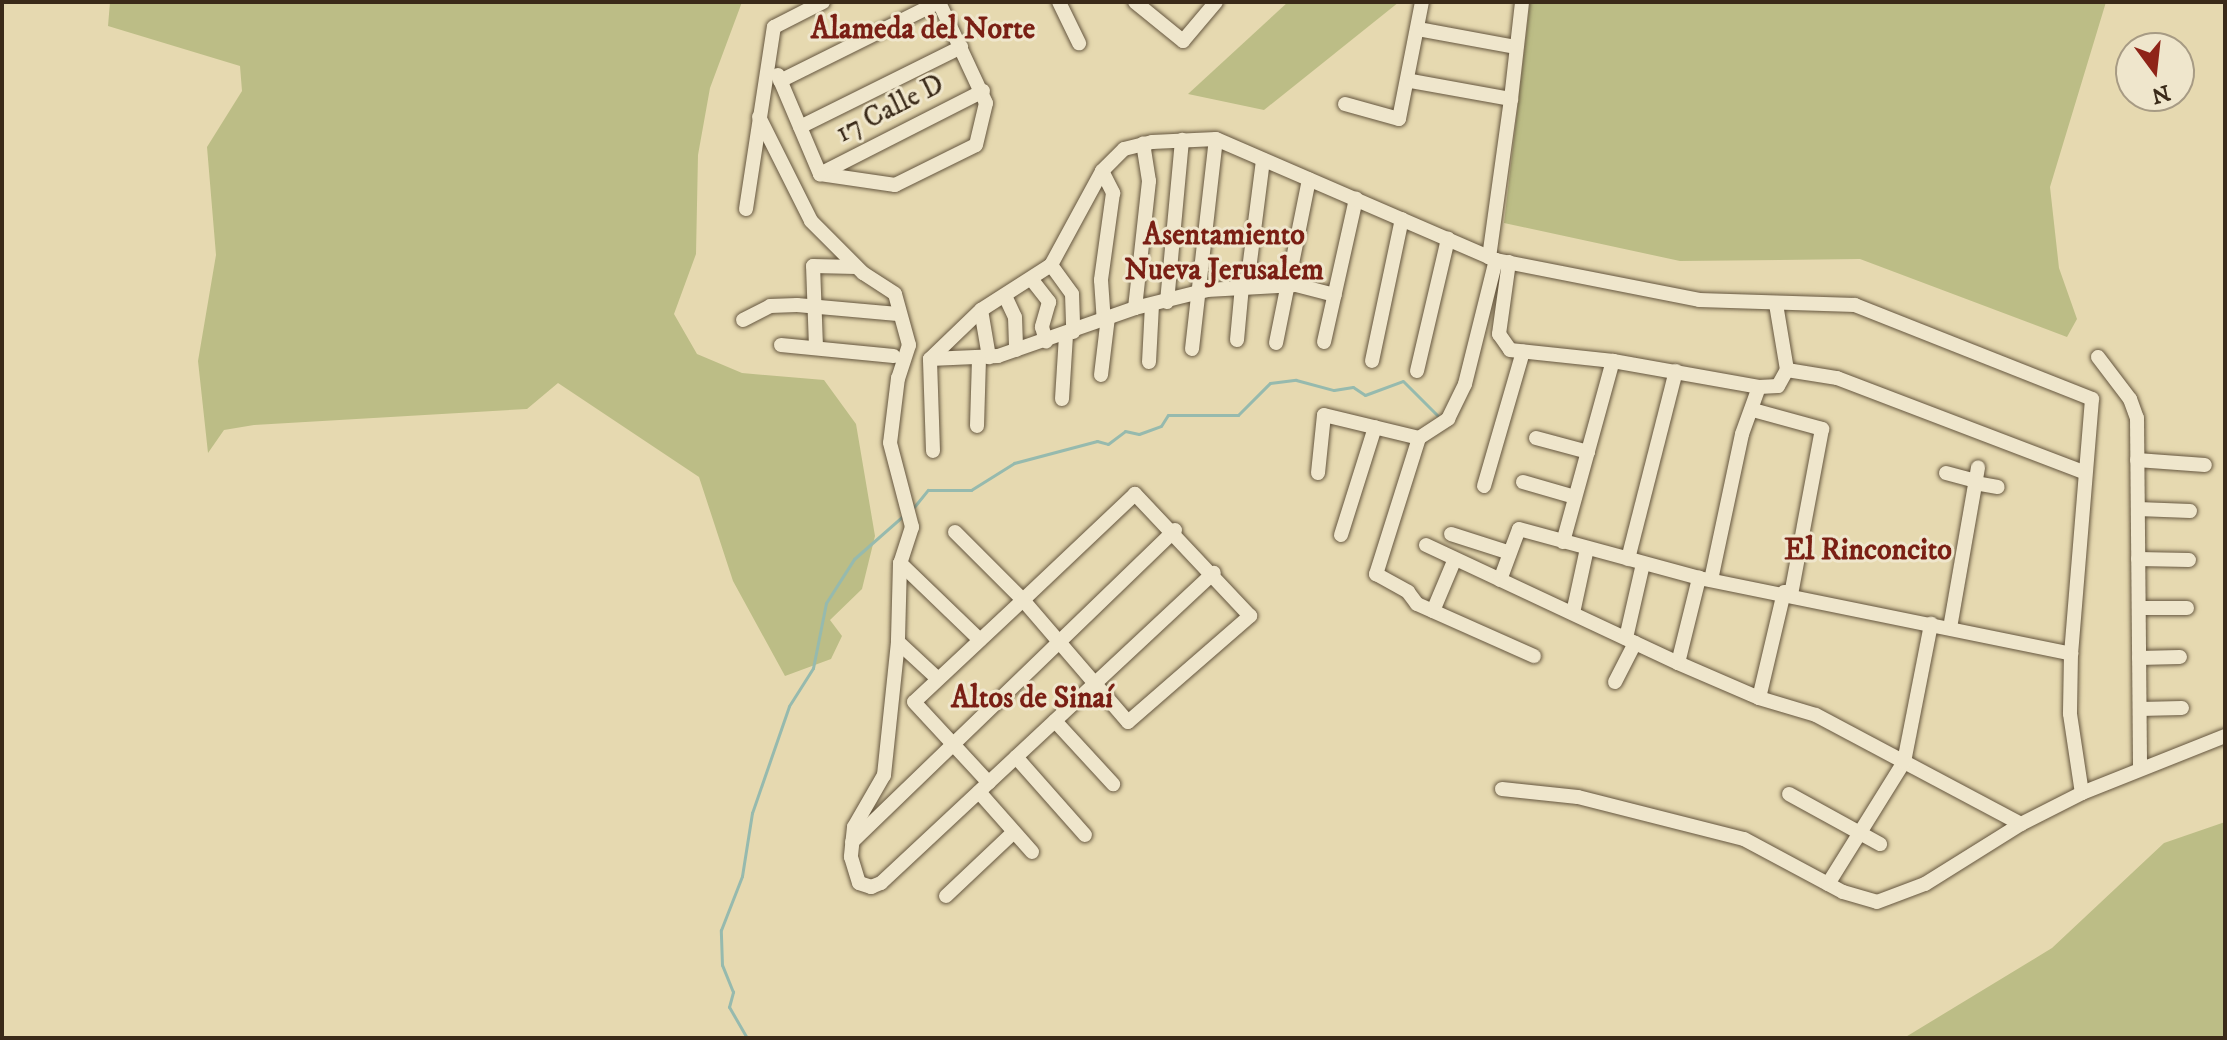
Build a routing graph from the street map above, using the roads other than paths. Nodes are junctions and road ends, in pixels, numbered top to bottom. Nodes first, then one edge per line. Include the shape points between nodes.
1 (823, 2) edge
2 (939, 2) edge
3 (1059, 2) edge
4 (1216, 2) edge
5 (1422, 2) edge
6 (1522, 2) edge
7 (1143, 5) edge
8 (1418, 29) junction
9 (1079, 43) dead end
10 (961, 47) junction
11 (1516, 47) junction
12 (769, 55) junction
13 (780, 81) junction
14 (1411, 81) junction
15 (983, 91) junction
16 (1511, 99) junction
17 (1345, 104) dead end
18 (759, 117) junction
19 (800, 127) junction
20 (1216, 139) junction
21 (1182, 140) junction
22 (1143, 143) junction
23 (1263, 160) junction
24 (1102, 171) junction
25 (820, 174) junction
26 (1309, 179) junction
27 (1356, 199) junction
28 (746, 209) dead end
29 (1402, 219) junction
30 (1448, 239) junction
31 (1498, 260) junction
32 (1051, 265) junction
33 (856, 267) junction
34 (1032, 280) junction
35 (1244, 285) junction
36 (1285, 285) junction
37 (1200, 292) junction
38 (1335, 295) junction
39 (1006, 298) junction
40 (1160, 303) junction
41 (1776, 304) junction
42 (815, 308) junction
43 (1135, 308) junction
44 (981, 310) junction
45 (1106, 318) junction
46 (743, 320) dead end
47 (903, 328) junction
48 (1070, 333) junction
49 (1237, 340) dead end
50 (1046, 341) junction
51 (1324, 342) dead end
52 (1276, 343) dead end
53 (781, 345) dead end
54 (816, 347) junction
55 (1192, 349) dead end
56 (1016, 350) junction
57 (1523, 352) junction
58 (893, 356) junction
59 (2098, 357) dead end
60 (984, 358) junction
61 (930, 359) junction
62 (1372, 361) dead end
63 (1613, 361) junction
64 (1149, 362) dead end
65 (1787, 370) junction
66 (1417, 371) dead end
67 (1676, 371) junction
68 (1101, 375) dead end
69 (1759, 387) junction
70 (897, 399) junction
71 (1062, 399) dead end
72 (1753, 410) junction
73 (977, 426) dead end
74 (1375, 427) junction
75 (1419, 438) junction
76 (1536, 438) dead end
77 (933, 451) dead end
78 (1588, 452) junction
79 (2137, 460) junction
80 (2205, 465) dead end
81 (2083, 472) junction
82 (1318, 473) dead end
83 (1946, 473) dead end
84 (1976, 477) junction
85 (1523, 482) dead end
86 (1484, 486) dead end
87 (1998, 487) dead end
88 (1575, 497) junction
89 (2138, 509) junction
90 (2190, 511) dead end
91 (1175, 530) junction
92 (955, 532) dead end
93 (1451, 534) dead end
94 (1341, 535) dead end
95 (1563, 542) junction
96 (1426, 545) dead end
97 (1587, 548) junction
98 (1507, 552) junction
99 (1628, 559) junction
100 (2138, 559) junction
101 (2189, 560) dead end
102 (1454, 561) junction
103 (900, 563) junction
104 (1643, 564) junction
105 (1214, 573) junction
106 (1705, 579) junction
107 (1500, 580) junction
108 (1788, 593) junction
109 (1023, 600) junction
110 (2139, 608) junction
111 (2187, 608) dead end
112 (1433, 611) junction
113 (1573, 613) junction
114 (1931, 624) junction
115 (1950, 628) junction
116 (980, 640) junction
117 (1631, 640) junction
118 (1057, 641) junction
119 (898, 642) junction
120 (2071, 654) junction
121 (1534, 656) dead end
122 (2180, 657) dead end
123 (2139, 658) junction
124 (1678, 663) junction
125 (938, 679) junction
126 (1615, 682) dead end
127 (1095, 684) junction
128 (1759, 698) junction
129 (2182, 708) dead end
130 (2140, 709) junction
131 (1055, 721) junction
132 (2225, 736) edge
133 (949, 744) junction
134 (1016, 757) junction
135 (1904, 762) junction
136 (2140, 766) junction
137 (1113, 784) dead end
138 (984, 787) junction
139 (1502, 789) dead end
140 (2082, 793) junction
141 (1789, 794) dead end
142 (2021, 824) junction
143 (1014, 832) junction
144 (1860, 833) junction
145 (1085, 835) dead end
146 (852, 842) junction
147 (1880, 844) dead end
148 (1032, 852) dead end
149 (1828, 884) junction
150 (946, 896) dead end

1 - 12 street via 774,27
2 - 10 street
2 - 13 street
3 - 9 street
4 - 7 street via 1183,41
5 - 8 street
6 - 11 street
8 - 11 street
8 - 14 street
10 - 15 street
10 - 19 street
11 - 16 street
12 - 13 street
12 - 18 street
13 - 19 street
14 - 16 street
14 - 17 street via 1399,119
15 - 25 street, 17 Calle D
15 - 25 street via 986,103 976,145 895,185
16 - 31 street
18 - 28 street
18 - 33 street via 805,212
19 - 25 street
20 - 21 street
20 - 23 street
20 - 37 street
21 - 22 street
21 - 40 street
22 - 24 street via 1124,149
22 - 43 street via 1149,181
23 - 26 street
23 - 35 street
24 - 32 street
24 - 45 street via 1113,193 1101,280
26 - 27 street
26 - 36 street
27 - 29 street
27 - 38 street
29 - 30 street
29 - 62 street
30 - 31 street
30 - 66 street
31 - 41 street via 1686,298
31 - 57 street via 1500,341
31 - 75 street via 1465,384 1448,419
32 - 34 street
32 - 48 street via 1072,294
33 - 42 street via 813,266
33 - 47 street via 895,294
34 - 39 street
34 - 50 street via 1049,302 1042,327
35 - 36 street
35 - 37 street
35 - 49 street
36 - 38 street
36 - 52 street
37 - 40 street
37 - 55 street
38 - 51 street
39 - 44 street
39 - 56 street via 1015,317
40 - 43 street
40 - 64 street
41 - 65 street
41 - 81 street via 1855,305 2087,395 2093,406
42 - 46 street via 770,306
42 - 47 street
42 - 54 street
43 - 45 street
44 - 60 street
44 - 61 street
45 - 48 street
45 - 68 street
47 - 58 street
47 - 70 street
48 - 50 street
48 - 71 street
50 - 56 street
53 - 54 street
54 - 58 street
56 - 60 street
57 - 63 street
57 - 86 street
58 - 70 street via 889,399
59 - 79 street via 2135,408
60 - 61 street
60 - 73 street
61 - 77 street
63 - 67 street
63 - 78 street
65 - 69 street via 1778,386
65 - 81 street via 1837,378
67 - 69 street
67 - 99 street
69 - 72 street
70 - 103 street via 890,443 908,513
72 - 106 street via 1742,434
72 - 108 street via 1822,429
74 - 75 street
74 - 82 street via 1324,415
74 - 94 street
75 - 112 street via 1376,574
76 - 78 street
78 - 88 street
79 - 80 street
79 - 89 street
81 - 120 street
83 - 84 street
84 - 87 street
84 - 115 street
85 - 88 street
88 - 95 street
89 - 90 street
89 - 100 street
91 - 105 street
91 - 109 street via 1135,494
91 - 118 street
92 - 109 street
93 - 98 street
95 - 97 street
95 - 98 street via 1519,529
96 - 102 street
97 - 99 street
97 - 113 street
98 - 107 street
99 - 104 street
100 - 101 street
100 - 110 street
102 - 107 street
102 - 112 street
103 - 116 street
103 - 119 street
104 - 106 street
104 - 117 street
105 - 127 street
105 - 127 street via 1250,616 1128,722
106 - 108 street
106 - 124 street
107 - 113 street
108 - 114 street
108 - 128 street
109 - 116 street
109 - 118 street
110 - 111 street
110 - 123 street
112 - 121 street
113 - 117 street
114 - 115 street
114 - 135 street
115 - 120 street
116 - 125 street
117 - 124 street
117 - 126 street
118 - 127 street
118 - 133 street
119 - 125 street
119 - 146 street via 884,775 854,827
120 - 140 street via 2070,714
122 - 123 street
123 - 130 street
124 - 128 street
125 - 133 street via 914,702
127 - 131 street
128 - 135 street via 1816,715
129 - 130 street
130 - 136 street
131 - 134 street
131 - 137 street
132 - 136 street
133 - 138 street
133 - 146 street
134 - 138 street
134 - 145 street
135 - 142 street
135 - 144 street
136 - 140 street
138 - 143 street
138 - 146 street via 881,883 859,883
139 - 149 street via 1578,797 1744,839
140 - 142 street
141 - 144 street
142 - 149 street via 1898,897 1861,900
143 - 148 street
143 - 150 street
144 - 147 street
144 - 149 street

